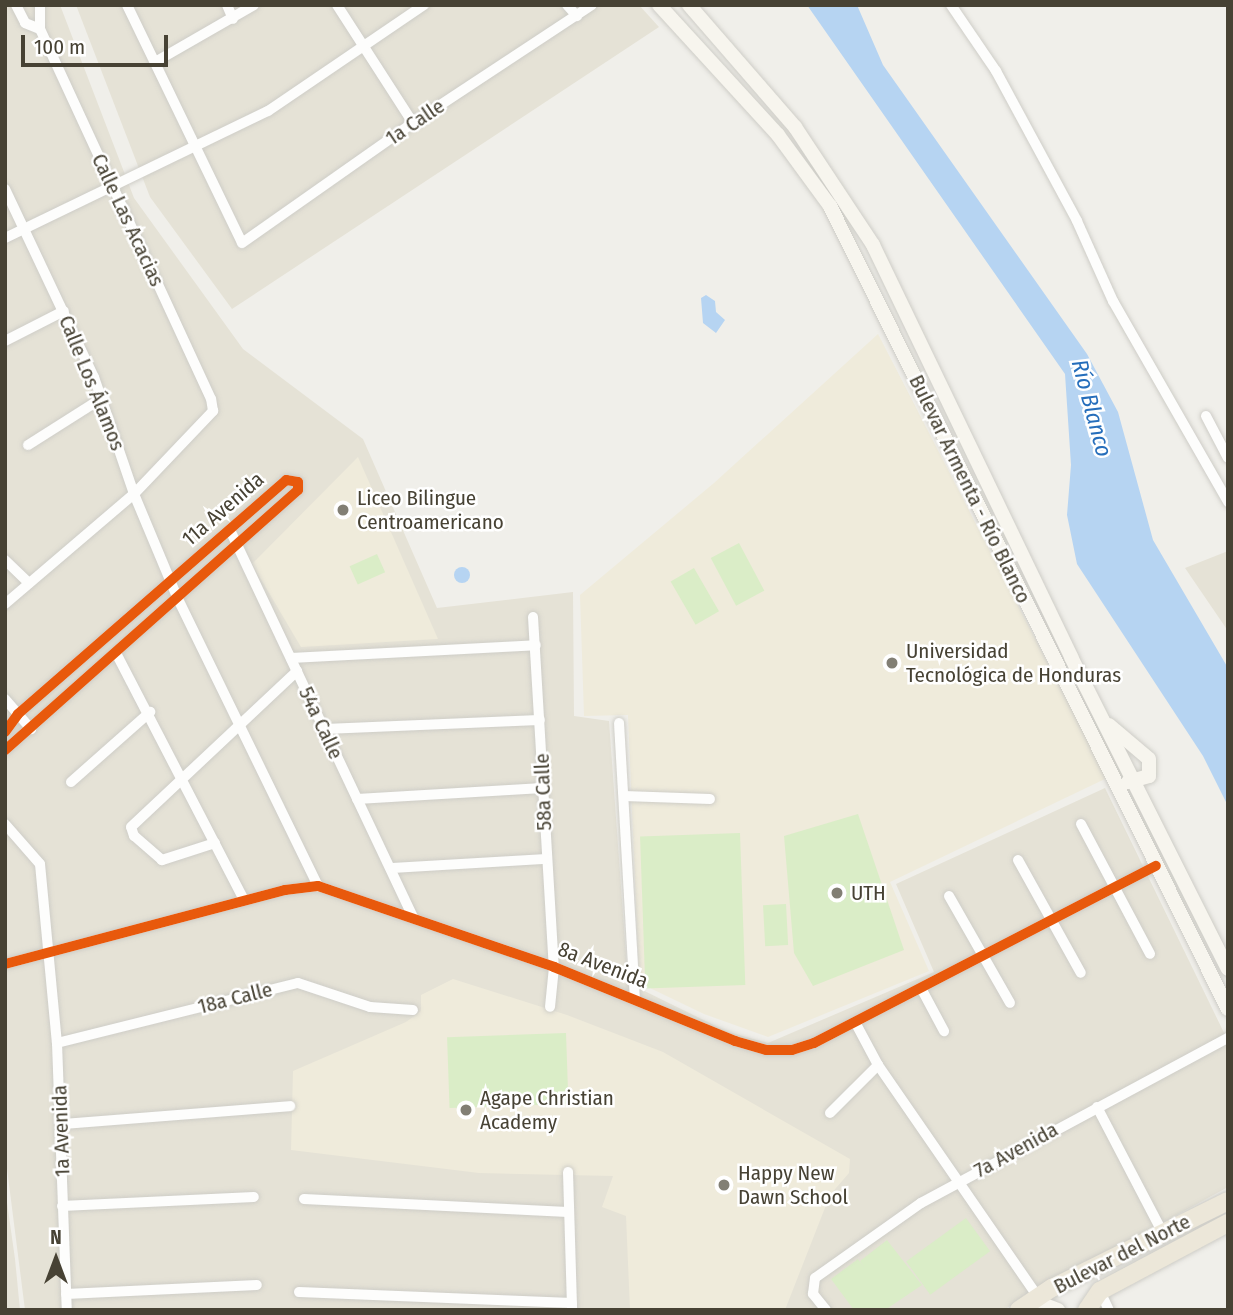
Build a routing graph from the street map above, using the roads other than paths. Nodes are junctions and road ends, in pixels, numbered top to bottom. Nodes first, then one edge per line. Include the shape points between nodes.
1 (16, 5) edge
2 (40, 5) edge
3 (127, 5) edge
4 (227, 5) edge
5 (254, 5) edge
6 (337, 5) edge
7 (424, 5) edge
8 (592, 5) edge
9 (659, 5) edge
10 (689, 5) edge
11 (951, 5) edge
12 (569, 6) edge
13 (577, 16) junction
14 (233, 19) junction
15 (40, 29) junction
16 (363, 47) junction
17 (155, 62) junction
18 (413, 123) junction
19 (196, 150) junction
20 (112, 187) junction
21 (5, 189) edge
22 (25, 229) junction
23 (5, 239) edge
24 (64, 311) junction
25 (897, 340) junction
26 (5, 341) edge
27 (102, 398) junction
28 (1206, 416) dead end
29 (966, 439) junction
30 (28, 445) dead end
31 (1228, 458) edge
32 (134, 494) junction
33 (1228, 502) edge
34 (230, 530) junction
35 (236, 546) junction
36 (5, 560) edge
37 (170, 580) junction
38 (29, 583) junction
39 (177, 597) junction
40 (5, 604) edge
41 (533, 617) dead end
42 (536, 645) junction
43 (116, 653) junction
44 (291, 658) junction
45 (297, 671) junction
46 (1062, 673) junction
47 (5, 699) edge
48 (149, 712) junction
49 (18, 715) junction
50 (540, 720) junction
51 (1105, 722) junction
52 (619, 723) dead end
53 (239, 727) junction
54 (31, 729) junction
55 (324, 729) junction
56 (5, 732) edge
57 (5, 750) edge
58 (182, 777) junction
59 (71, 782) dead end
60 (1136, 782) junction
61 (542, 788) junction
62 (624, 796) junction
63 (357, 799) junction
64 (710, 799) dead end
65 (5, 824) edge
66 (1081, 824) dead end
67 (215, 843) junction
68 (546, 859) junction
69 (1018, 860) dead end
70 (1156, 866) junction
71 (393, 868) junction
72 (318, 886) junction
73 (1113, 888) junction
74 (949, 896) dead end
75 (244, 900) junction
76 (413, 917) junction
77 (1051, 919) junction
78 (1215, 940) junction
79 (50, 952) junction
80 (1150, 954) dead end
81 (983, 956) junction
82 (1228, 956) edge
83 (5, 964) edge
84 (1206, 966) junction
85 (554, 967) junction
86 (1228, 969) edge
87 (1081, 973) dead end
88 (921, 988) junction
89 (1228, 988) edge
90 (635, 998) junction
91 (1010, 1003) dead end
92 (550, 1007) dead end
93 (1228, 1009) edge
94 (413, 1010) dead end
95 (855, 1022) junction
96 (944, 1031) dead end
97 (1228, 1038) edge
98 (57, 1043) junction
99 (878, 1065) junction
100 (290, 1106) dead end
101 (1097, 1107) junction
102 (830, 1113) dead end
103 (62, 1125) junction
104 (568, 1172) dead end
105 (959, 1182) junction
106 (254, 1197) dead end
107 (304, 1199) dead end
108 (1228, 1201) edge
109 (62, 1206) junction
110 (568, 1212) junction
111 (1228, 1223) edge
112 (1163, 1233) junction
113 (257, 1285) dead end
114 (1100, 1291) junction
115 (299, 1292) dead end
116 (66, 1294) junction
117 (1036, 1303) edge
118 (572, 1306) edge
119 (67, 1310) edge
120 (826, 1310) edge
121 (1019, 1310) edge
122 (1058, 1310) edge
123 (1087, 1310) edge
124 (1109, 1310) edge

1 - 15 street, Calle Las Acacias via 25,23
2 - 15 street, Calle Las Acacias
3 - 17 street
4 - 14 street
5 - 14 street
6 - 16 street
7 - 16 street
8 - 13 street, 1a Calle
9 - 25 main road, Bulevar Armenta - Río Blanco via 778,135 815,183
10 - 29 main road, Bulevar Armenta - Río Blanco via 764,88 838,187 873,245
11 - 33 street via 996,71 1077,221 1113,301
12 - 13 street
13 - 18 street, 1a Calle
14 - 17 street
15 - 20 street, Calle Las Acacias
16 - 18 street
16 - 19 street via 268,111
17 - 19 street
18 - 19 street, 1a Calle via 242,243
19 - 20 street
20 - 22 street
20 - 32 street, Calle Las Acacias via 213,411
21 - 22 street, Calle Los Álamos
22 - 23 street
22 - 24 street, Calle Los Álamos
24 - 26 street
24 - 27 street, Calle Los Álamos
25 - 29 main road via 907,342 942,413
25 - 46 main road, Bulevar Armenta - Río Blanco
27 - 30 street
27 - 32 street, Calle Los Álamos
28 - 31 street
29 - 51 main road, Bulevar Armenta - Río Blanco
32 - 37 street, Calle Los Álamos
32 - 38 street
34 - 35 street, 54a Calle
34 - 35 street, 11a Avenida via 286,480 298,482 299,490
34 - 37 street, 11a Avenida
35 - 39 street, 11a Avenida
35 - 44 street, 54a Calle
36 - 38 street
37 - 39 street, Calle Los Álamos
37 - 49 street, 11a Avenida
38 - 40 street
39 - 43 street, 11a Avenida
39 - 53 street, Calle Los Álamos
41 - 42 street, 58a Calle
42 - 44 street
42 - 50 street, 58a Calle
43 - 48 street
43 - 54 street, 11a Avenida
44 - 45 street, 54a Calle
45 - 53 street
45 - 55 street, 54a Calle
46 - 60 main road via 1075,686 1118,775 1126,782
46 - 70 main road, Bulevar Armenta - Río Blanco
47 - 49 street
48 - 58 street
48 - 59 street
49 - 54 street
49 - 56 street, 11a Avenida
50 - 55 street
50 - 61 street, 58a Calle
51 - 60 main road, Bulevar Armenta - Río Blanco
51 - 60 main road via 1149,759 1149,776
52 - 62 street
53 - 58 street
53 - 72 street, Calle Los Álamos
54 - 57 street, 11a Avenida
55 - 63 street, 54a Calle
58 - 67 street
58 - 67 street via 131,827 134,836 162,860
60 - 78 main road, Bulevar Armenta - Río Blanco
61 - 63 street
61 - 68 street, 58a Calle
62 - 64 street
62 - 90 street
63 - 71 street, 54a Calle
65 - 79 street, 1a Avenida via 40,864
66 - 73 street
67 - 75 street
68 - 71 street
68 - 85 street, 58a Calle
69 - 77 street
70 - 73 street, 8a Avenida
70 - 84 main road, Bulevar Armenta - Río Blanco
71 - 76 street, 54a Calle
72 - 75 street, 8a Avenida
72 - 76 street, 8a Avenida
73 - 77 street, 8a Avenida
73 - 80 street
74 - 81 street
75 - 79 street, 8a Avenida
76 - 85 street, 8a Avenida
77 - 81 street, 8a Avenida
77 - 87 street
78 - 82 main road
78 - 86 main road, Bulevar Armenta - Río Blanco
79 - 83 street, 8a Avenida
79 - 98 street, 1a Avenida
81 - 88 street, 8a Avenida
81 - 91 street
84 - 89 main road via 1221,975
84 - 93 main road, Bulevar Armenta - Río Blanco
85 - 90 street, 8a Avenida
85 - 92 street, 58a Calle
88 - 95 street, 8a Avenida
88 - 96 street
90 - 95 street, 8a Avenida via 766,1050 814,1044
94 - 98 street, 18a Calle via 370,1007 298,983
95 - 99 street
97 - 101 street, 7a Avenida
98 - 103 street, 1a Avenida
99 - 102 street
99 - 105 street
100 - 103 street
101 - 105 street, 7a Avenida
101 - 112 street
103 - 109 street, 1a Avenida
104 - 110 street
105 - 117 street
105 - 120 street, 7a Avenida via 815,1278 813,1294
106 - 109 street
107 - 110 street
108 - 112 highway, Bulevar del Norte
109 - 116 street, 1a Avenida
110 - 118 street
111 - 114 highway, Bulevar del Norte
112 - 117 highway, Bulevar del Norte
113 - 116 street
114 - 123 highway, Bulevar del Norte
114 - 124 street
115 - 118 street
116 - 119 street, 1a Avenida
117 - 121 highway, Bulevar del Norte
117 - 122 main road

